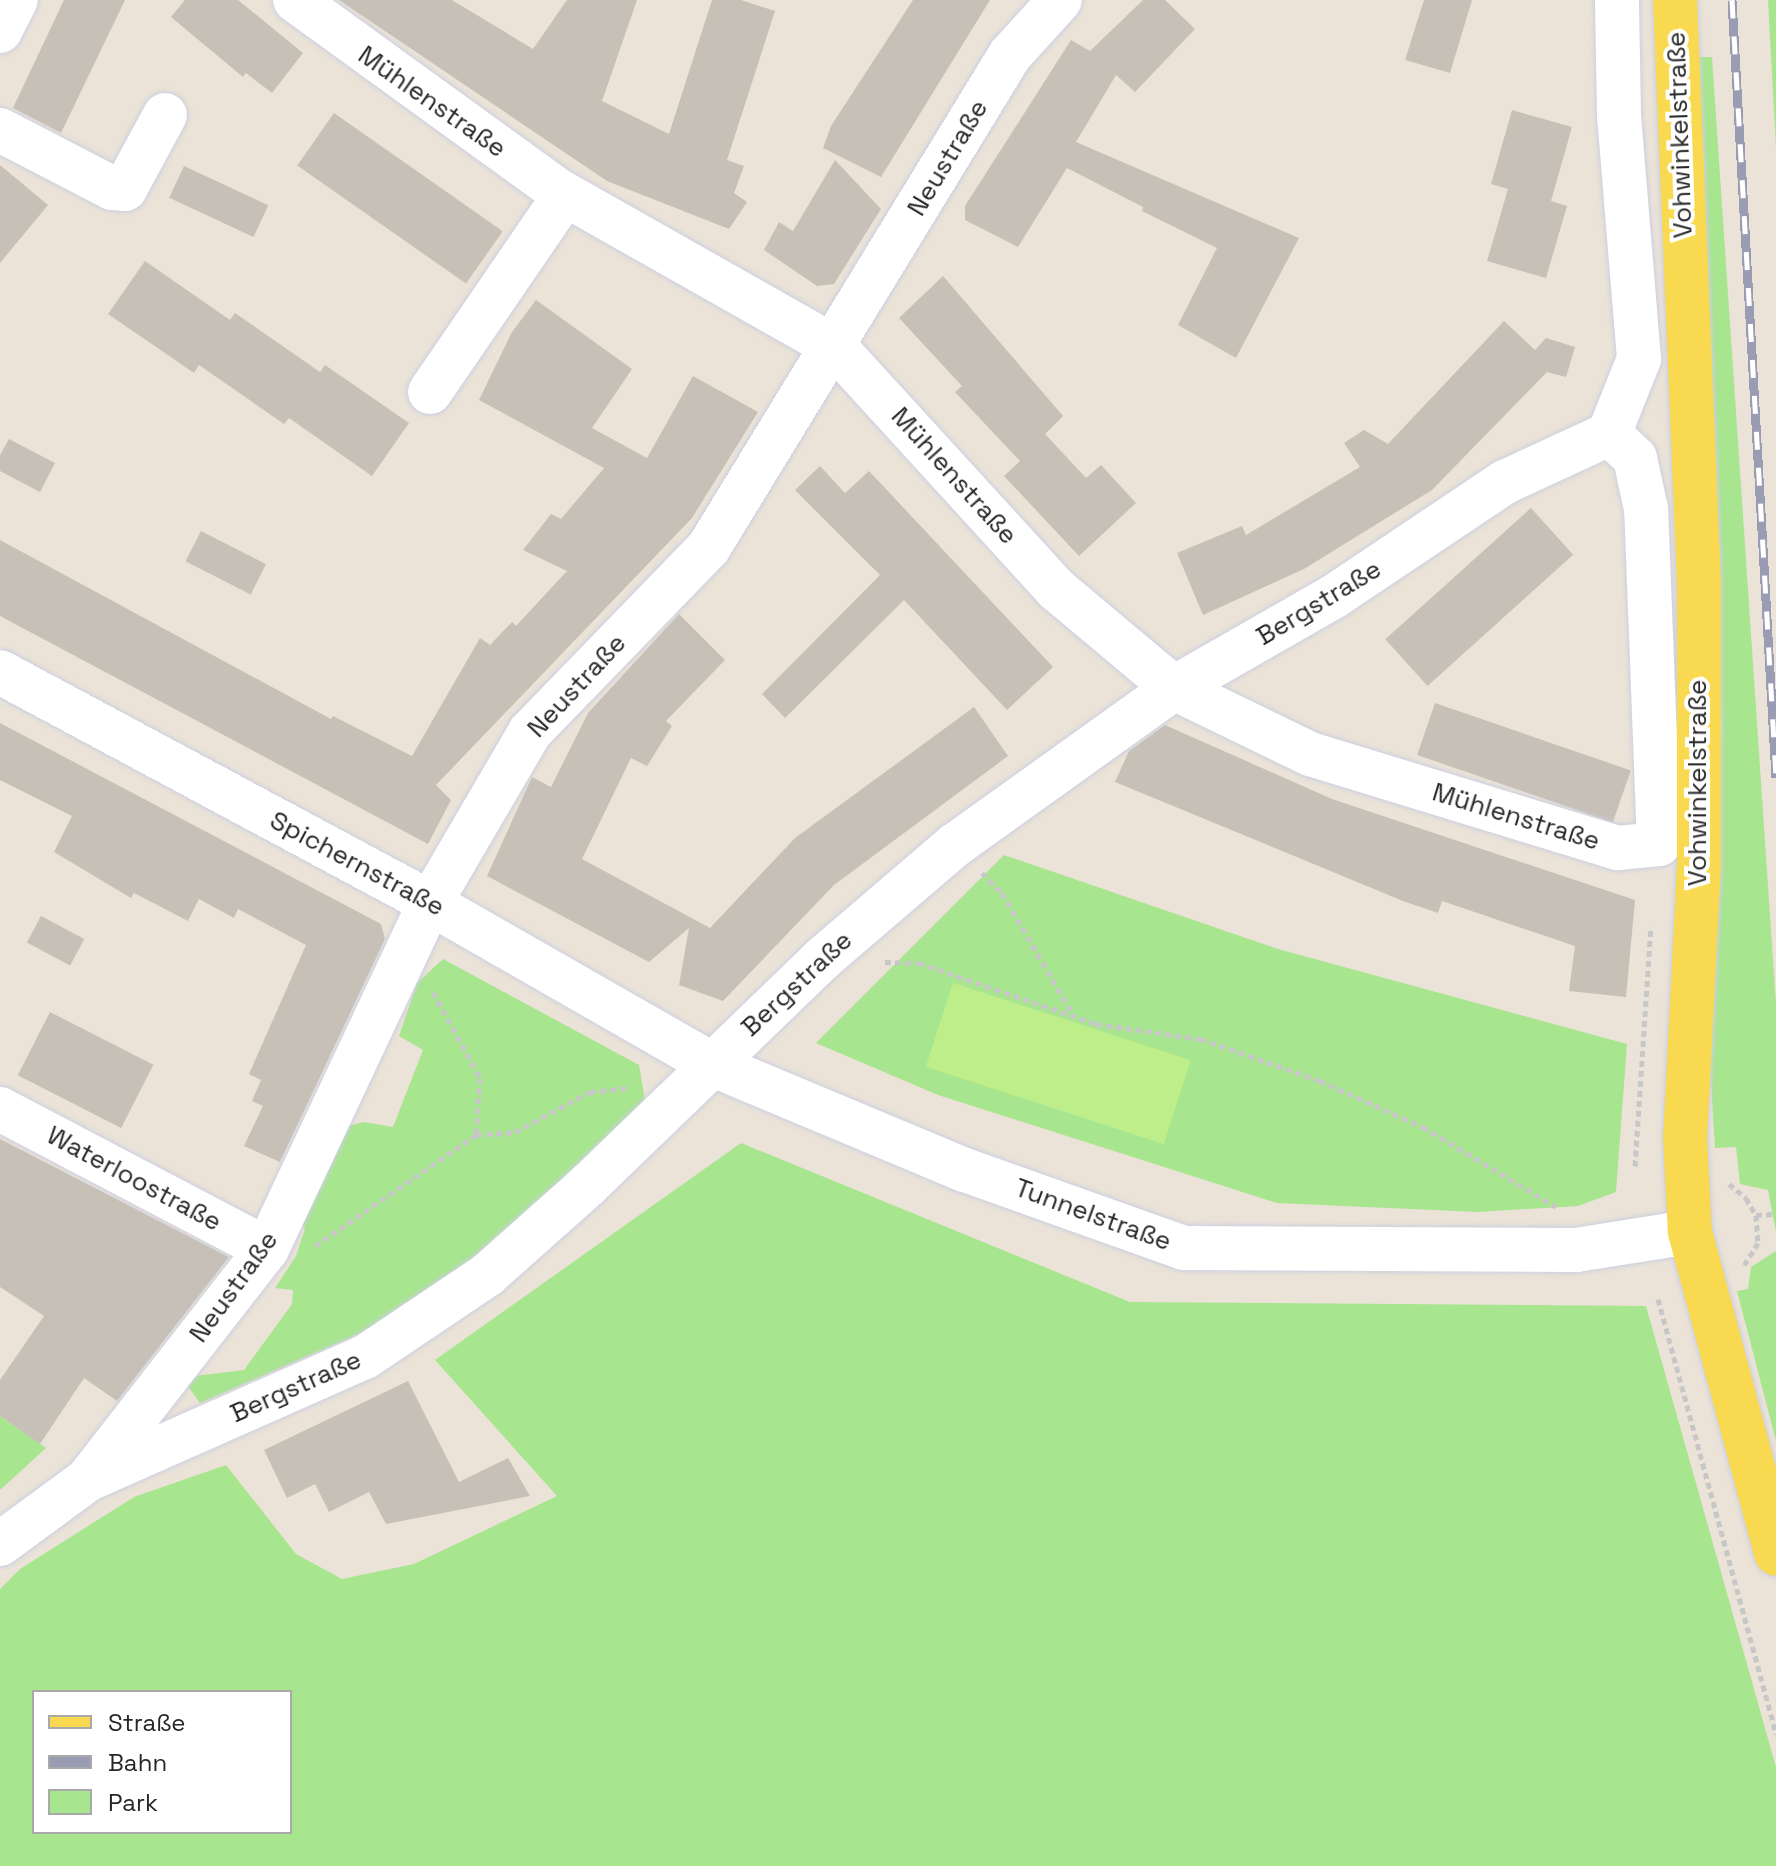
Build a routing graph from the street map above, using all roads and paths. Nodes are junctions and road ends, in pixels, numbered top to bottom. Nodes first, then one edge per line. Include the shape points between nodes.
1 (16, 0) edge
2 (295, 0) edge
3 (1060, 0) edge
4 (1617, 0) edge
5 (1675, 0) edge
6 (0, 31) edge
7 (165, 115) dead end
8 (0, 130) edge
9 (565, 195) junction
10 (835, 347) junction
11 (430, 392) dead end
12 (1609, 434) junction
13 (0, 672) edge
14 (1174, 688) junction
15 (955, 845) junction
16 (430, 903) junction
17 (1651, 922) dead end
18 (409, 947) junction
19 (822, 959) junction
20 (1074, 1016) junction
21 (702, 1073) junction
22 (0, 1109) edge
23 (476, 1135) junction
24 (1635, 1166) dead end
25 (1728, 1174) dead end
26 (1559, 1209) dead end
27 (1773, 1214) dead end
28 (1756, 1215) junction
29 (1690, 1232) junction
30 (268, 1246) junction
31 (1735, 1277) dead end
32 (1658, 1299) dead end
33 (87, 1480) junction
34 (0, 1544) edge
35 (1776, 1554) edge
36 (1776, 1734) edge

1 - 6 street
2 - 9 street, Mühlenstraße
3 - 10 street, Neustraße via 1010,55
4 - 12 street via 1619,116 1639,359
5 - 29 main road, Vohwinkelstraße via 1699,586 1699,864 1685,1138
7 - 8 street via 125,189 112,188
9 - 10 street, Mühlenstraße
9 - 11 street
10 - 14 street, Mühlenstraße via 1056,589
10 - 16 street, Neustraße via 709,547 530,732
12 - 14 street, Bergstraße via 1505,482 1333,597
12 - 14 street, Mühlenstraße via 1635,458 1646,509 1659,844 1618,848 1310,754
13 - 16 street, Spichernstraße
14 - 15 street, Bergstraße
15 - 19 street, Bergstraße
15 - 20 path via 1002,893
16 - 18 street, Neustraße
16 - 21 street, Spichernstraße
17 - 24 path
18 - 23 path via 480,1078
18 - 30 street, Neustraße
19 - 20 path via 919,963
19 - 21 street, Bergstraße
20 - 26 path via 1201,1039 1320,1081 1423,1127
21 - 23 path via 590,1092 515,1132
21 - 29 street, Tunnelstraße via 1184,1248 1576,1250
21 - 33 street, Bergstraße via 487,1275 365,1357
22 - 30 street, Waterloostraße
23 - 30 path via 310,1250
25 - 28 path via 1730,1186
27 - 28 path
28 - 31 path via 1758,1243
29 - 35 main road, Vohwinkelstraße
30 - 33 street, Neustraße
32 - 36 path
33 - 34 street, Bergstraße

